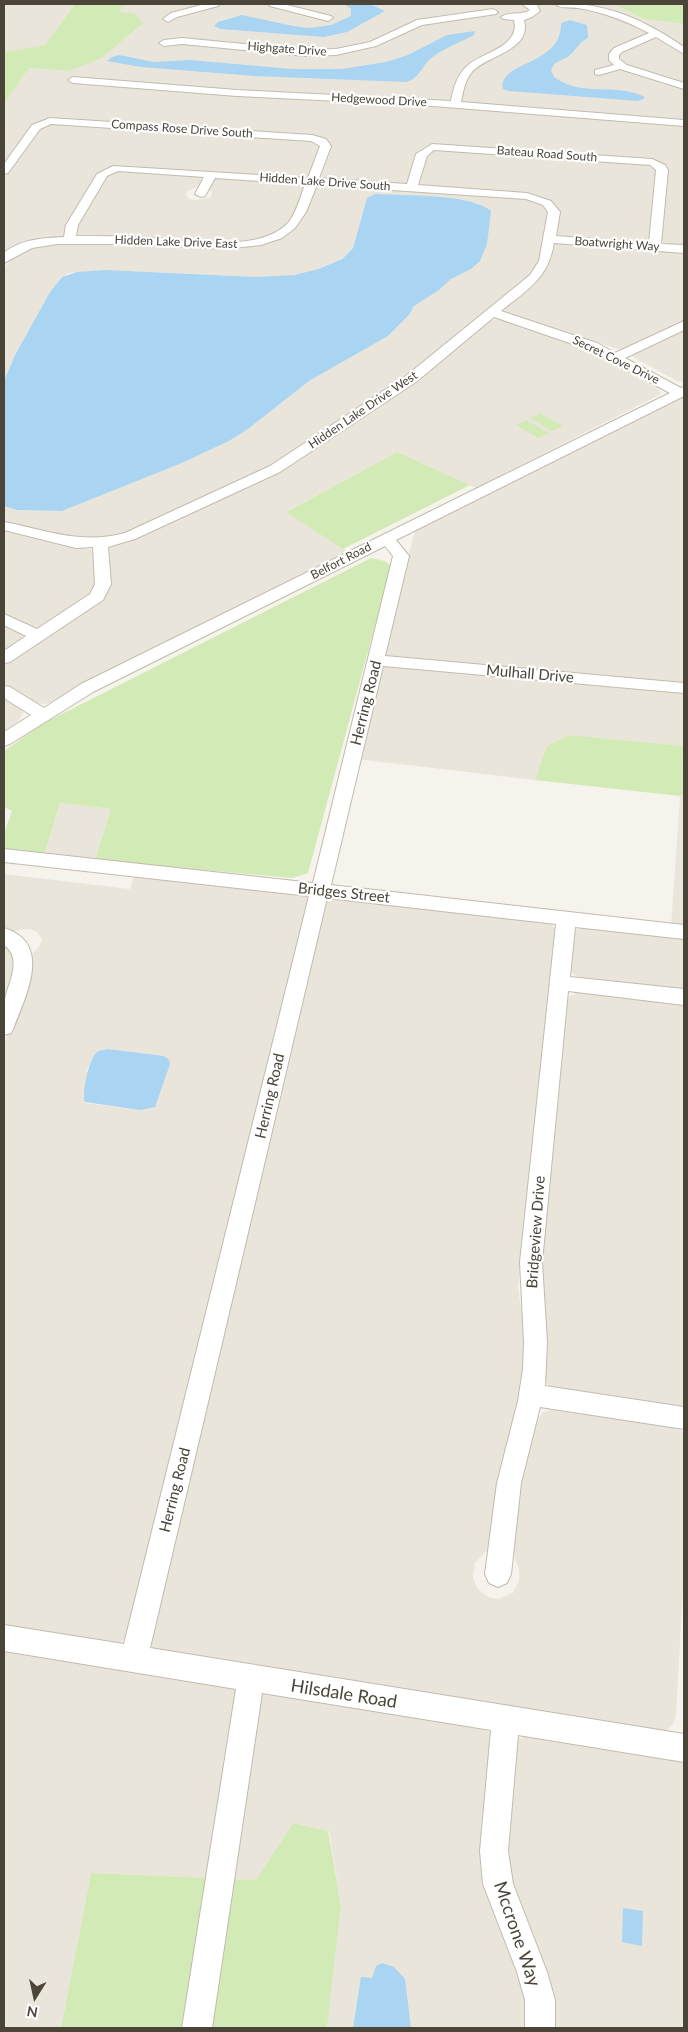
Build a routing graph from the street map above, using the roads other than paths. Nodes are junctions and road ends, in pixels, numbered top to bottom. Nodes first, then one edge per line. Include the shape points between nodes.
1 (215, 4) edge
2 (273, 4) edge
3 (544, 4) edge
4 (560, 4) edge
5 (530, 5) edge
6 (495, 6) edge
7 (432, 9) dead end
8 (518, 17) junction
9 (328, 18) dead end
10 (442, 18) junction
11 (168, 19) dead end
12 (656, 32) junction
13 (164, 43) dead end
14 (684, 51) edge
15 (620, 66) junction
16 (599, 72) dead end
17 (73, 80) dead end
18 (684, 86) edge
19 (455, 105) junction
20 (684, 123) edge
21 (326, 146) joint
22 (4, 171) edge
23 (211, 174) junction
24 (311, 181) junction
25 (411, 188) junction
26 (201, 194) dead end
27 (547, 203) joint
28 (549, 239) junction
29 (70, 240) junction
30 (655, 246) junction
31 (684, 249) edge
32 (4, 258) edge
33 (492, 312) junction
34 (684, 325) edge
35 (616, 357) junction
36 (682, 392) edge
37 (4, 526) edge
38 (411, 526) junction
39 (386, 538) junction
40 (100, 543) junction
41 (401, 556) junction
42 (4, 619) edge
43 (38, 636) junction
44 (4, 658) edge
45 (376, 660) junction
46 (684, 688) edge
47 (4, 691) edge
48 (42, 714) junction
49 (4, 740) edge
50 (4, 855) edge
51 (320, 890) junction
52 (566, 918) junction
53 (684, 932) edge
54 (16, 940) edge
55 (560, 983) junction
56 (684, 997) edge
57 (4, 1027) edge
58 (532, 1396) junction
59 (684, 1418) edge
60 (498, 1574) dead end
61 (4, 1638) edge
62 (134, 1659) junction
63 (250, 1678) junction
64 (506, 1720) junction
65 (684, 1748) edge
66 (197, 2028) edge
67 (540, 2028) edge

1 - 11 street
2 - 9 street
3 - 5 street
4 - 12 street via 610,11
5 - 8 street via 535,11 532,14
6 - 8 street, Highgate Drive via 506,17
6 - 10 street, Highgate Drive
7 - 10 street
8 - 19 street via 522,28 518,38 470,68 462,80
10 - 13 street, Highgate Drive via 412,24 374,44 336,52 306,53 182,41
12 - 14 street
12 - 15 street via 616,52 614,60
15 - 16 street
15 - 18 street
17 - 19 street, Hedgewood Drive
19 - 20 street, Hedgewood Drive
21 - 22 street, Compass Rose Drive South via 312,138 50,121 36,126
21 - 24 street, Hidden Lake Drive East
23 - 24 street, Hidden Lake Drive South
23 - 26 street
23 - 29 street, Hidden Lake Drive South via 125,168 110,170 103,174 72,225
24 - 25 street, Hidden Lake Drive South
24 - 29 street, Hidden Lake Drive East via 291,226 276,236 253,243
25 - 27 street, Hidden Lake Drive South via 527,196
25 - 30 street, Bateau Road South via 422,154 438,147 646,161 657,164 662,170
27 - 28 street, Hidden Lake Drive West via 554,212
28 - 30 street, Boatwright Way
28 - 33 street, Hidden Lake Drive West via 545,261 538,272
29 - 32 street, Hidden Lake Drive East via 34,244
30 - 31 street, Boatwright Way
33 - 35 street, Secret Cove Drive via 578,340
33 - 40 street, Hidden Lake Drive West via 411,379 275,469 130,536
34 - 35 street
35 - 36 street, Secret Cove Drive
36 - 38 street, Belfort Road
37 - 40 street, Hidden Lake Drive West via 65,541
38 - 39 street, Belfort Road
38 - 41 street, Herring Road via 406,549
39 - 41 street
39 - 48 street, Belfort Road
40 - 43 street via 103,584 97,597
41 - 45 street, Herring Road
42 - 43 street
43 - 44 street
45 - 46 street, Mulhall Drive
45 - 51 street, Herring Road
47 - 48 street
48 - 49 street, Belfort Road
50 - 51 street, Bridges Street
51 - 52 street, Bridges Street
51 - 62 street, Herring Road
52 - 53 street, Bridges Street
52 - 55 street, Bridgeview Drive
54 - 57 street via 23,955 23,976
55 - 56 street
55 - 58 street, Bridgeview Drive via 531,1262 535,1344
58 - 59 street
58 - 60 street, Bridgeview Drive via 508,1484
61 - 62 street, Hilsdale Road
62 - 63 street, Hilsdale Road
63 - 64 street, Hilsdale Road
63 - 66 street
64 - 65 street, Hilsdale Road
64 - 67 street, Mccrone Way via 495,1869 540,2000

